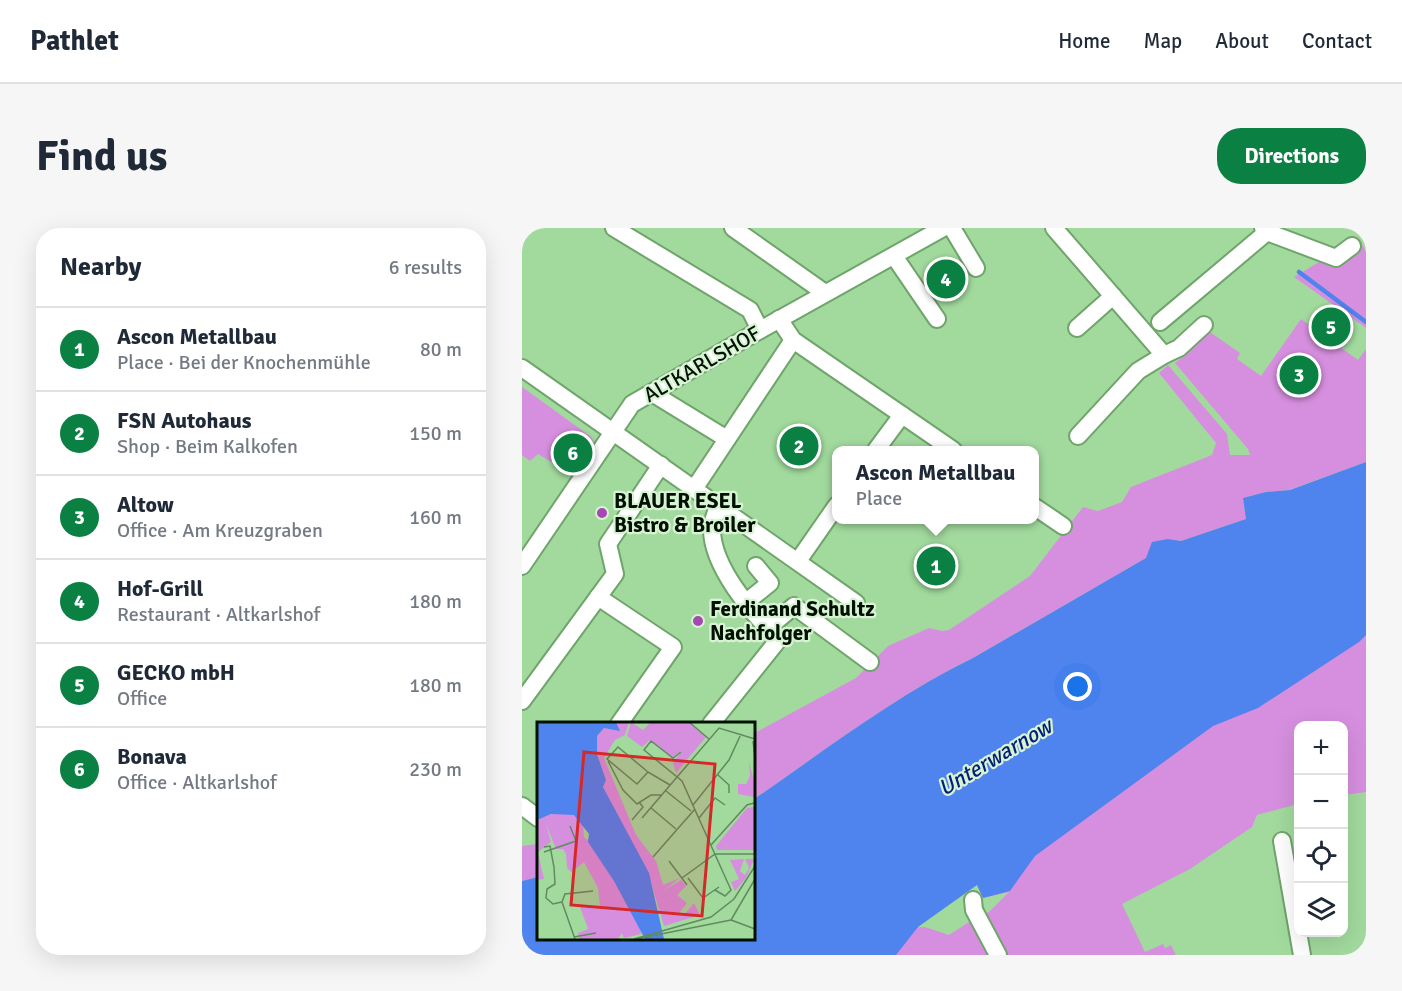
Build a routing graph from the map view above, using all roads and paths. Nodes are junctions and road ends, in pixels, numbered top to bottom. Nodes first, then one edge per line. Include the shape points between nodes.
1 (615, 228) edge
2 (733, 228) edge
3 (943, 228) edge
4 (952, 228) edge
5 (1054, 228) edge
6 (1265, 230) edge
7 (1352, 246) dead end
8 (894, 256) junction
9 (976, 268) dead end
10 (825, 293) junction
11 (1113, 296) junction
12 (779, 319) junction
13 (937, 319) dead end
14 (1161, 322) dead end
15 (1204, 325) dead end
16 (1077, 328) dead end
17 (760, 330) junction
18 (793, 340) junction
19 (1164, 355) junction
20 (522, 368) edge
21 (652, 393) junction
22 (902, 415) junction
23 (613, 433) junction
24 (1078, 436) dead end
25 (727, 440) junction
26 (879, 446) edge
27 (947, 446) edge
28 (661, 465) junction
29 (694, 489) junction
30 (718, 506) junction
31 (1039, 510) edge
32 (832, 513) edge
33 (1063, 526) dead end
34 (798, 561) junction
35 (522, 566) edge
36 (756, 566) dead end
37 (598, 597) junction
38 (745, 603) junction
39 (856, 603) dead end
40 (768, 628) junction
41 (870, 662) dead end
42 (522, 701) edge
43 (620, 722) edge
44 (713, 722) edge
45 (522, 806) edge
46 (537, 817) edge
47 (1282, 841) dead end
48 (974, 900) dead end
49 (998, 955) edge
50 (1302, 955) edge

1 - 17 street via 750,310
2 - 10 street
3 - 8 street, ALTKARLSHOF
4 - 9 street
5 - 11 street
6 - 7 street via 1336,258
6 - 14 street
8 - 10 street, ALTKARLSHOF
8 - 13 street
10 - 12 street, ALTKARLSHOF
11 - 16 street
11 - 19 street
12 - 17 street, ALTKARLSHOF
12 - 18 street
15 - 19 street via 1179,348
17 - 21 street, ALTKARLSHOF
18 - 22 street
18 - 25 street
19 - 24 street via 1138,372
20 - 23 street
21 - 23 street, ALTKARLSHOF via 632,404
21 - 25 street
22 - 26 street
22 - 27 street
23 - 28 street
23 - 35 street, ALTKARLSHOF
25 - 29 street
28 - 29 street
28 - 37 street via 608,544 615,574
29 - 30 street
30 - 34 street
30 - 38 street via 712,528 715,547 722,567
31 - 33 street
32 - 34 street
34 - 39 street
36 - 38 street via 770,583
37 - 42 street
37 - 43 street via 673,647
38 - 40 street
40 - 41 street via 794,606
40 - 44 street via 779,639
45 - 46 street
47 - 50 street
48 - 49 street via 974,910

